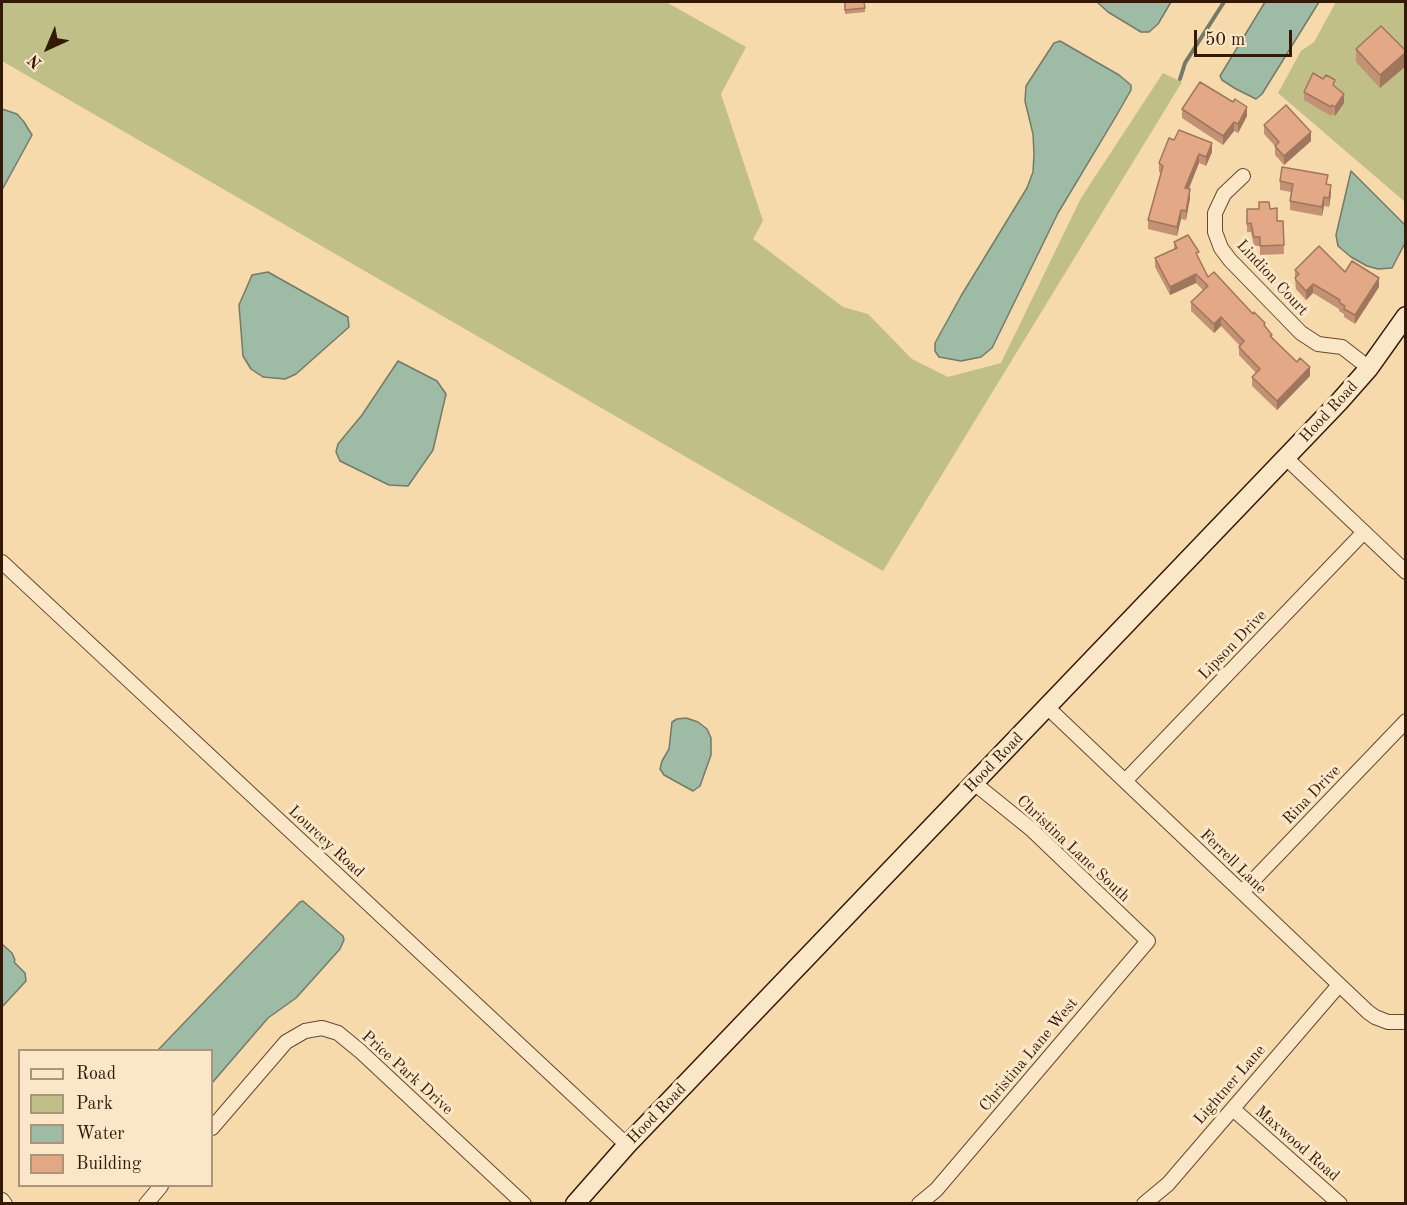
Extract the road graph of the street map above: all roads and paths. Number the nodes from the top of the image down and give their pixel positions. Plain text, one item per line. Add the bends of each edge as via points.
1 (1243, 176) dead end
2 (1406, 316) edge
3 (1369, 368) junction
4 (1286, 458) junction
5 (1364, 532) junction
6 (2, 562) edge
7 (1406, 572) edge
8 (1047, 707) junction
9 (1406, 721) edge
10 (1125, 782) junction
11 (974, 783) junction
12 (1242, 892) junction
13 (1148, 941) joint
14 (1339, 985) junction
15 (1406, 1022) edge
16 (1233, 1109) junction
17 (213, 1127) edge
18 (627, 1145) junction
19 (159, 1187) edge
20 (2, 1200) edge
21 (6, 1203) edge
22 (146, 1203) edge
23 (524, 1203) edge
24 (574, 1203) edge
25 (919, 1203) edge
26 (1144, 1203) edge
27 (1340, 1203) edge

1 - 3 street, Lindion Court via 1224,195 1215,213 1215,232 1221,248 1301,333 1318,344 1342,347
2 - 3 street, Hood Road
3 - 4 street, Hood Road
4 - 5 street
4 - 8 street, Hood Road
5 - 7 street
5 - 10 street, Lipson Drive
6 - 18 street, Lourcey Road
8 - 10 street, Ferrell Lane
8 - 11 street, Hood Road
9 - 12 street, Rina Drive
10 - 12 street, Ferrell Lane
11 - 13 street, Christina Lane South via 1031,830
11 - 18 street, Hood Road
12 - 14 street, Ferrell Lane
13 - 25 street, Christina Lane West via 936,1190
14 - 15 street, Ferrell Lane via 1376,1017
14 - 16 street, Lightner Lane
16 - 26 street, Lightner Lane via 1168,1184
16 - 27 street, Maxwood Road
17 - 23 street, Price Park Drive via 286,1042 305,1031 322,1028 338,1033 360,1051
18 - 24 street, Hood Road
19 - 22 street
20 - 21 street

